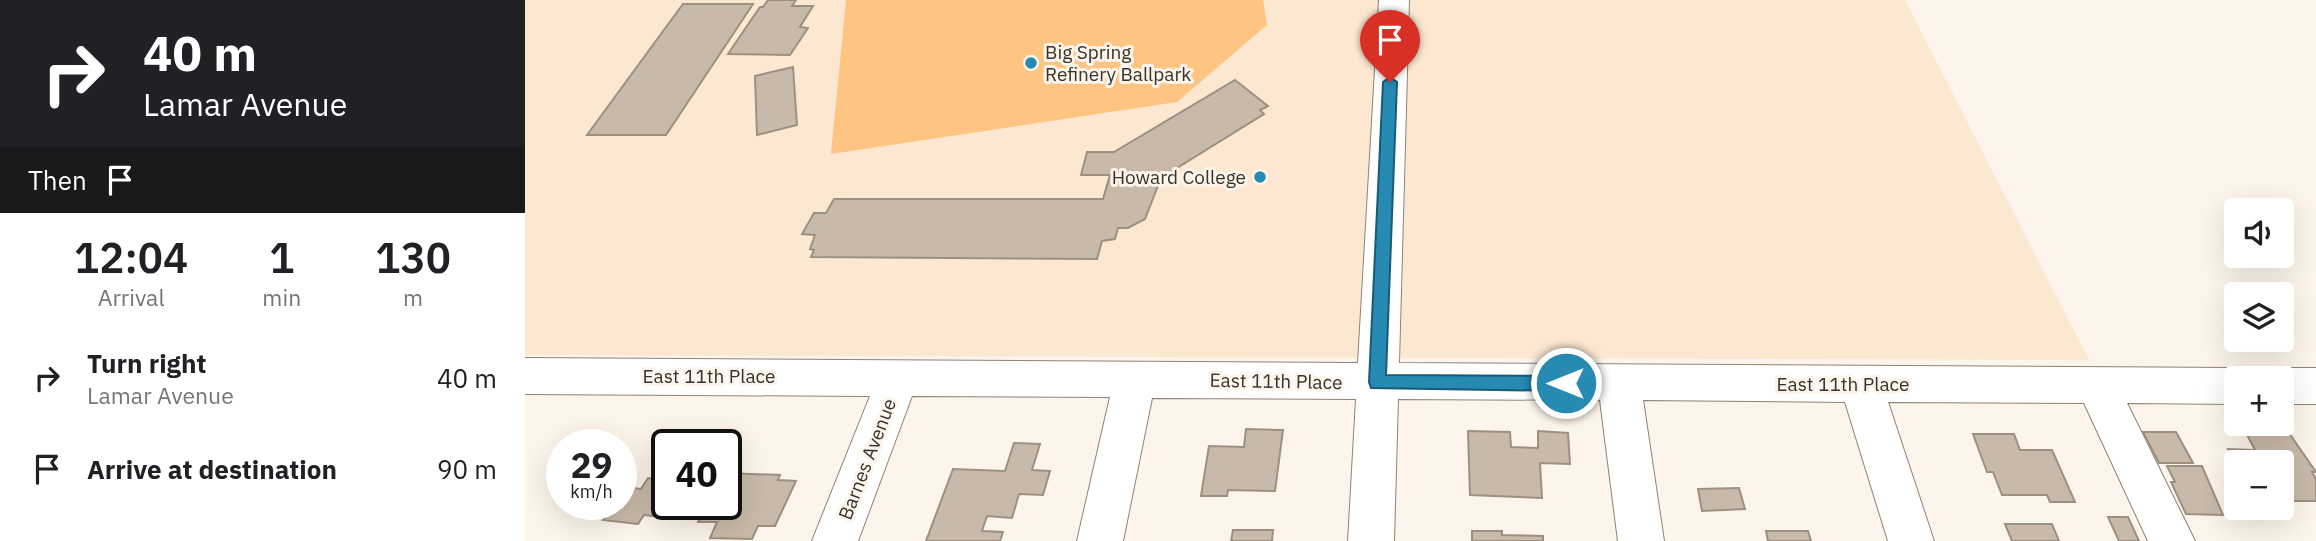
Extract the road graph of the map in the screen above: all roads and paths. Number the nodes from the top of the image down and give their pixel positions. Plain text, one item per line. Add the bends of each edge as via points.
1 (1394, 0) edge
2 (525, 376) edge
3 (898, 377) junction
4 (1135, 380) junction
5 (1377, 382) junction
6 (1619, 383) junction
7 (1861, 384) junction
8 (2097, 385) junction
9 (2224, 386) edge
10 (2294, 386) edge
11 (2316, 386) edge
12 (835, 541) edge
13 (1100, 541) edge
14 (1371, 541) edge
15 (1641, 541) edge
16 (1911, 541) edge
17 (2172, 541) edge

1 - 5 street
2 - 3 street, East 11th Place
3 - 4 street, East 11th Place
3 - 12 street, Barnes Avenue
4 - 5 street, East 11th Place
4 - 13 street
5 - 6 street, East 11th Place
5 - 14 street
6 - 7 street, East 11th Place
6 - 15 street
7 - 8 street, East 11th Place
7 - 16 street
8 - 9 street, East 11th Place
8 - 17 street
10 - 11 street

